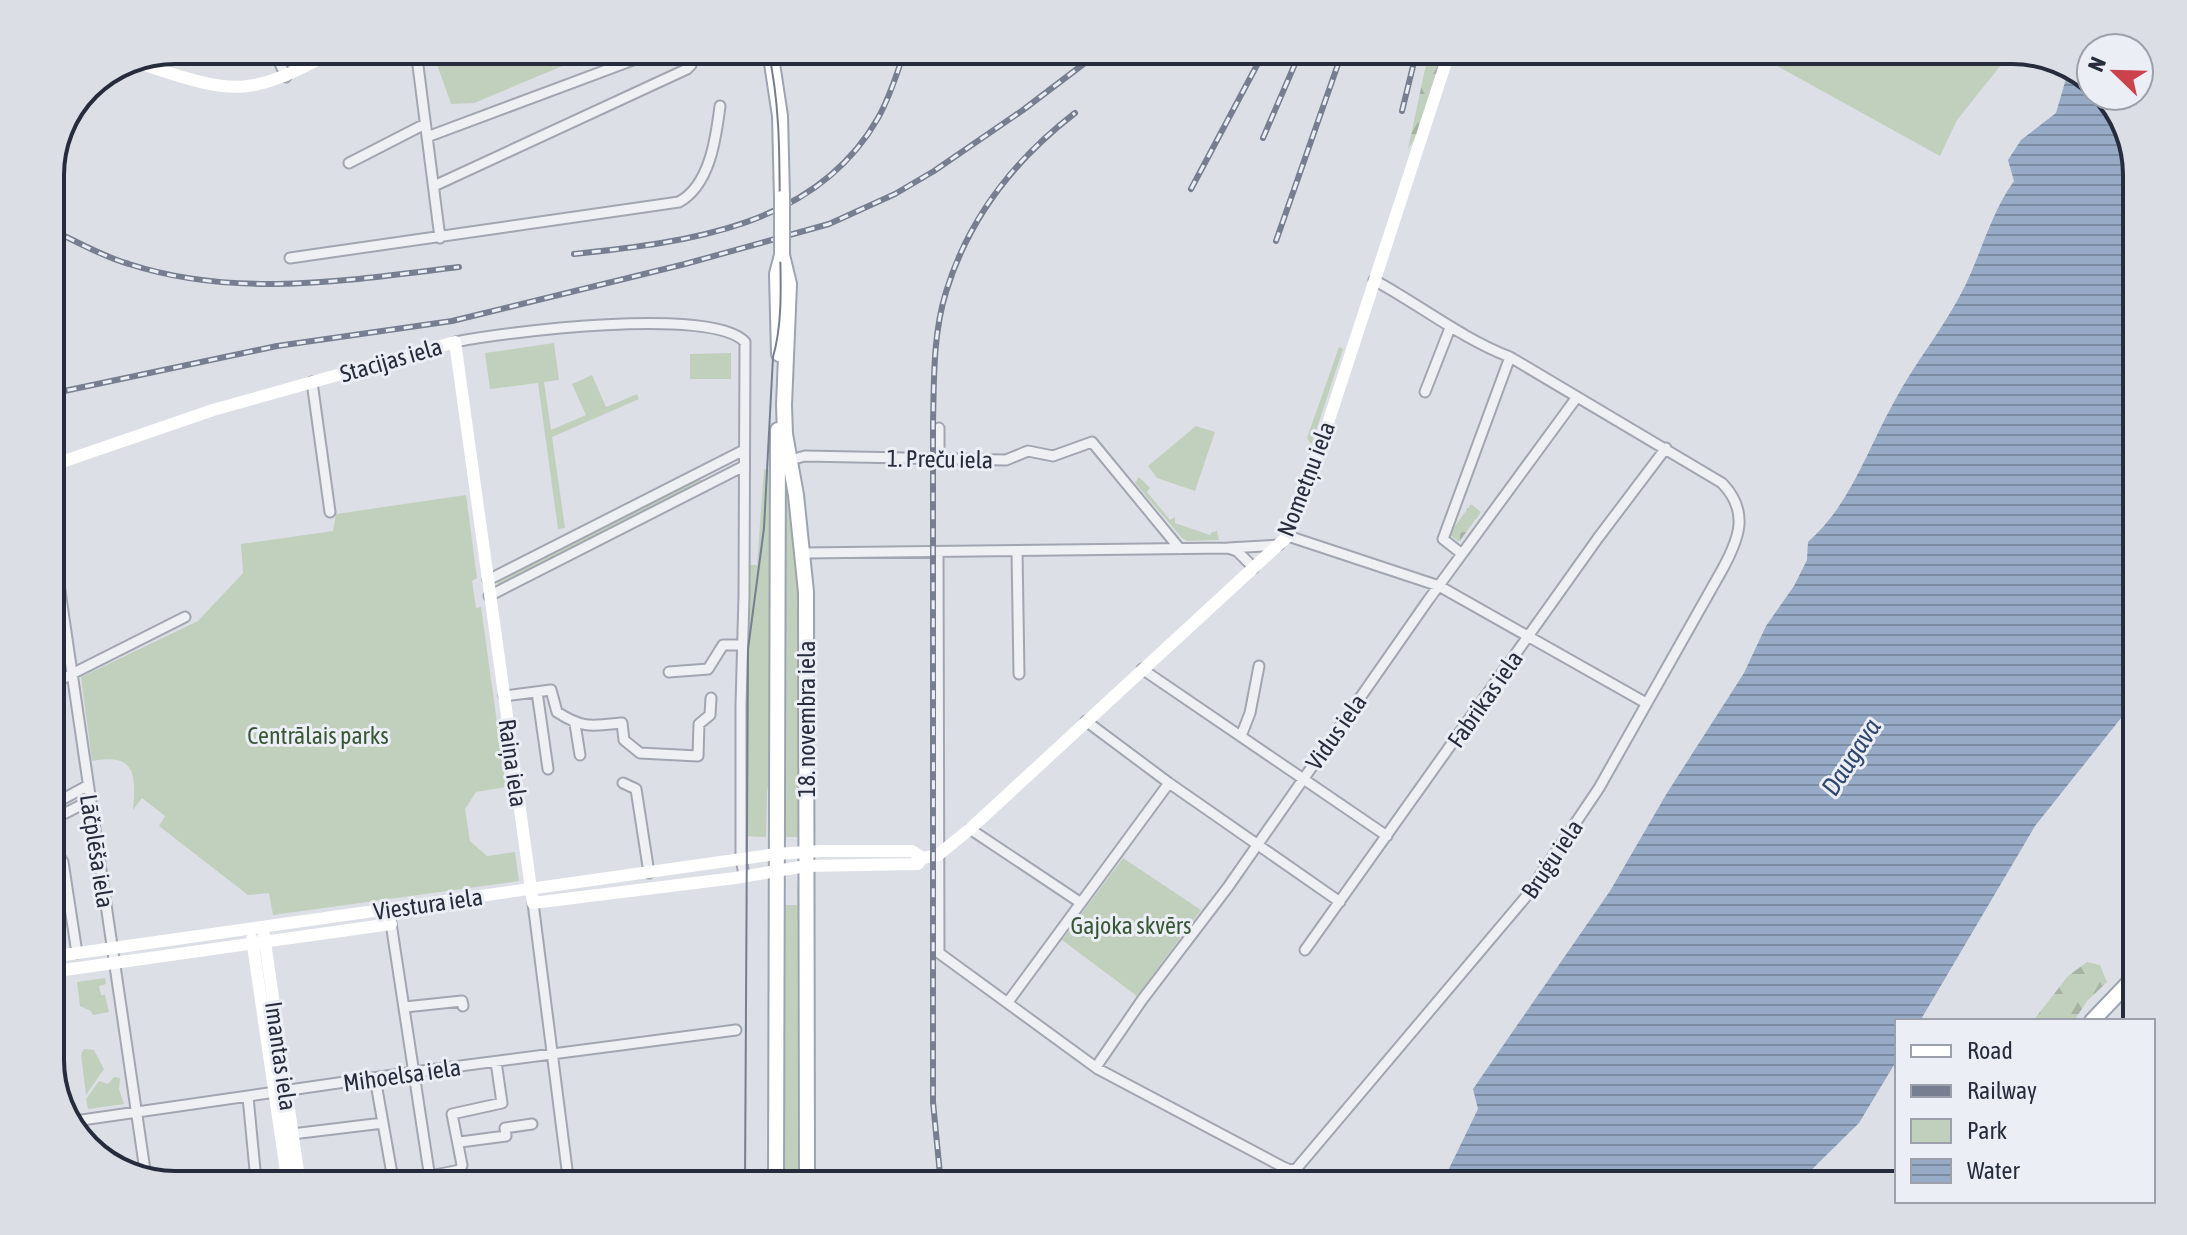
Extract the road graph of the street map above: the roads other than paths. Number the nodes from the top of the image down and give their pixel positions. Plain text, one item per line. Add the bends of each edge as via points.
1 (280, 64) edge
2 (310, 64) edge
3 (418, 64) edge
4 (623, 64) edge
5 (691, 64) edge
6 (772, 64) edge
7 (1445, 64) edge
8 (152, 67) edge
9 (286, 77) junction
10 (720, 106) dead end
11 (425, 124) junction
12 (427, 137) junction
13 (349, 163) dead end
14 (434, 186) junction
15 (440, 238) junction
16 (782, 255) junction
17 (290, 258) dead end
18 (1374, 280) junction
19 (1450, 328) junction
20 (455, 342) junction
21 (1510, 357) junction
22 (312, 382) junction
23 (1425, 392) dead end
24 (1577, 397) junction
25 (939, 428) dead end
26 (1666, 448) junction
27 (744, 450) junction
28 (939, 459) junction
29 (790, 460) junction
30 (64, 461) edge
31 (744, 466) junction
32 (703, 471) junction
33 (709, 483) junction
34 (330, 512) dead end
35 (1284, 541) junction
36 (1228, 548) junction
37 (1180, 549) junction
38 (1017, 551) junction
39 (938, 552) junction
40 (803, 553) junction
41 (1462, 554) junction
42 (1254, 568) junction
43 (488, 580) junction
44 (1439, 586) junction
45 (489, 596) junction
46 (64, 614) edge
47 (185, 617) dead end
48 (1527, 637) junction
49 (741, 645) junction
50 (1259, 666) dead end
51 (1142, 669) junction
52 (73, 672) junction
53 (669, 672) dead end
54 (1019, 674) dead end
55 (64, 677) edge
56 (537, 692) junction
57 (504, 696) junction
58 (711, 698) dead end
59 (1646, 703) junction
60 (1086, 721) junction
61 (575, 724) junction
62 (1241, 736) junction
63 (580, 755) dead end
64 (548, 769) dead end
65 (1303, 779) junction
66 (623, 783) dead end
67 (1169, 783) junction
68 (87, 786) junction
69 (64, 799) joint
70 (89, 801) junction
71 (68, 811) junction
72 (64, 813) edge
73 (970, 829) junction
74 (1387, 836) junction
75 (1258, 843) junction
76 (776, 854) junction
77 (938, 855) junction
78 (741, 858) junction
79 (806, 859) junction
80 (64, 868) edge
81 (776, 870) junction
82 (649, 873) junction
83 (744, 875) junction
84 (531, 896) junction
85 (1340, 902) junction
86 (1081, 903) junction
87 (389, 910) junction
88 (391, 924) junction
89 (256, 928) junction
90 (259, 943) junction
91 (112, 949) junction
92 (1305, 950) dead end
93 (77, 953) junction
94 (64, 955) edge
95 (114, 963) junction
96 (64, 970) edge
97 (2123, 989) edge
98 (1008, 1002) junction
99 (463, 1006) dead end
100 (405, 1007) junction
101 (2094, 1019) edge
102 (736, 1030) dead end
103 (553, 1054) junction
104 (496, 1062) junction
105 (1096, 1067) junction
106 (414, 1072) junction
107 (375, 1078) junction
108 (280, 1092) junction
109 (248, 1097) junction
110 (137, 1113) junction
111 (82, 1120) edge
112 (383, 1123) junction
113 (532, 1124) dead end
114 (292, 1134) junction
115 (460, 1142) junction
116 (145, 1167) edge
117 (255, 1170) dead end
118 (287, 1171) edge
119 (298, 1171) edge
120 (392, 1171) edge
121 (429, 1171) edge
122 (457, 1171) edge
123 (567, 1171) edge
124 (776, 1171) edge
125 (807, 1171) edge

1 - 9 street
2 - 9 street
3 - 11 street
4 - 12 street
5 - 14 street
6 - 16 main road, 18. novembra iela, bridge via 780,116
7 - 18 street, Nometņu iela
8 - 9 street via 219,87 251,87
10 - 15 street via 707,167 679,202
11 - 12 street
11 - 13 street
12 - 14 street
14 - 15 street
15 - 17 street
16 - 29 main road, 18. novembra iela via 789,284 784,405
16 - 76 main road, 18. novembra iela via 777,274
18 - 19 street
18 - 35 street, Nometņu iela
19 - 21 street
19 - 23 street
20 - 22 street, Stacijas iela
20 - 27 street, Stacijas iela via 653,323 732,332 746,347
20 - 43 street, Raiņa iela
21 - 24 street
21 - 41 street via 1443,539
22 - 30 street, Stacijas iela
22 - 34 street
24 - 26 street
24 - 41 street, Vidus iela
25 - 28 street
26 - 48 street, Fabrikas iela
26 - 59 street, Bruģu iela via 1722,483 1737,504 1739,520 1735,545
27 - 31 street
27 - 32 street
28 - 29 street, 1. Preču iela
28 - 37 street, 1. Preču iela via 1006,460 1028,451 1053,456 1092,442
29 - 40 main road, 18. novembra iela
31 - 33 street
31 - 49 street
32 - 33 street
32 - 43 street
33 - 45 street
35 - 36 street
35 - 42 street, Nometņu iela
35 - 44 street
36 - 37 street
36 - 42 street
37 - 38 street
38 - 39 street
38 - 54 street
39 - 40 street
39 - 77 street
40 - 79 main road, 18. novembra iela
41 - 44 street, Vidus iela
42 - 51 street, Nometņu iela
43 - 45 street, Raiņa iela
44 - 48 street
44 - 65 street, Vidus iela
45 - 57 street, Raiņa iela
46 - 52 street, Lāčplēša iela
47 - 52 street
48 - 59 street
48 - 74 street, Fabrikas iela
49 - 53 street via 723,645 708,669
49 - 78 street
50 - 62 street
51 - 60 street, Nometņu iela
51 - 62 street
52 - 55 street
52 - 68 street, Lāčplēša iela
56 - 57 street
56 - 61 street via 551,690 557,712
56 - 64 street
57 - 84 street, Raiņa iela
58 - 61 street via 710,715 699,724 698,756 640,753 624,740 622,723
59 - 105 street, Bruģu iela via 1591,801 1525,898 1297,1168 1290,1170
60 - 67 street
60 - 73 street, Nometņu iela
61 - 63 street
62 - 65 street
65 - 74 street
65 - 75 street, Vidus iela
66 - 82 street via 636,789
67 - 75 street
67 - 86 street
68 - 69 street
68 - 70 street, Lāčplēša iela
69 - 71 street
70 - 71 street
70 - 91 street, Lāčplēša iela
71 - 72 street
73 - 77 street, Nometņu iela
73 - 86 street
74 - 85 street, Fabrikas iela
75 - 85 street
75 - 105 street, Vidus iela
76 - 78 street, Viestura iela
76 - 79 street, Viestura iela
76 - 81 main road, 18. novembra iela
77 - 79 street, Nometņu iela via 911,865
77 - 98 street via 939,953
78 - 82 street, Viestura iela
78 - 83 street
79 - 81 street, Viestura iela
79 - 125 main road, 18. novembra iela
80 - 93 street
81 - 83 street, Viestura iela
81 - 124 main road, 18. novembra iela
82 - 84 street, Viestura iela
83 - 84 street, Viestura iela
84 - 87 street, Viestura iela
84 - 103 street, Raiņa iela
85 - 92 street, Fabrikas iela
86 - 98 street
87 - 88 street
87 - 89 street, Viestura iela
88 - 90 street, Viestura iela
88 - 100 street
89 - 90 street, Imantas iela
89 - 91 street, Viestura iela
90 - 95 street, Viestura iela
90 - 108 street, Imantas iela
91 - 93 street, Viestura iela
91 - 95 street, Lāčplēša iela
93 - 94 street, Viestura iela
95 - 96 street, Viestura iela
95 - 110 street, Lāčplēša iela
97 - 101 main road
98 - 105 street
99 - 100 street via 462,1001
100 - 106 street
102 - 103 street, Mihoelsa iela
103 - 104 street, Mihoelsa iela
103 - 123 street, Raiņa iela
104 - 106 street, Mihoelsa iela
104 - 115 street via 502,1103 452,1114
106 - 107 street, Mihoelsa iela
106 - 121 street
107 - 108 street, Mihoelsa iela
107 - 112 street
108 - 109 street, Mihoelsa iela
108 - 114 street, Imantas iela
108 - 118 street, Imantas iela
109 - 110 street, Mihoelsa iela
109 - 117 street
110 - 111 street, Mihoelsa iela
110 - 116 street, Lāčplēša iela
112 - 114 street
112 - 120 street
113 - 115 street via 505,1128 506,1136
114 - 119 street, Imantas iela
115 - 122 street via 462,1165

